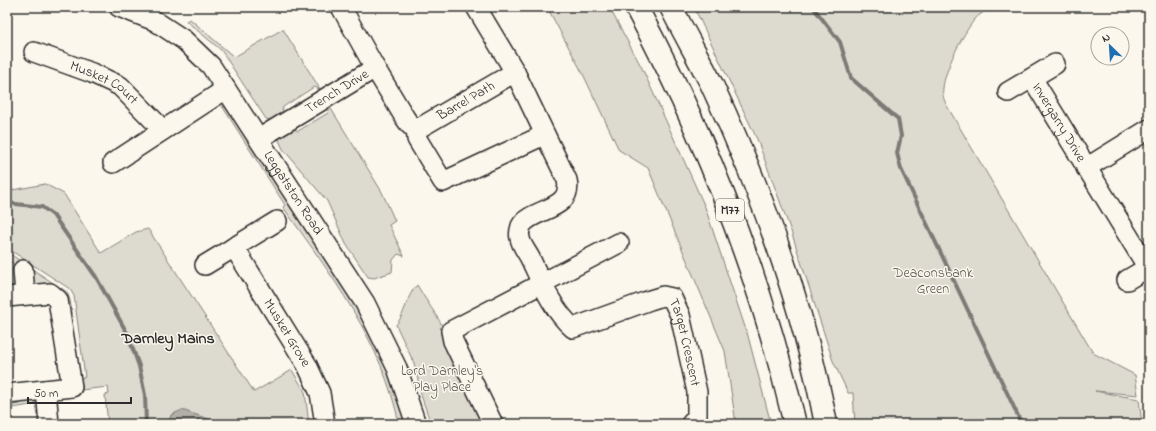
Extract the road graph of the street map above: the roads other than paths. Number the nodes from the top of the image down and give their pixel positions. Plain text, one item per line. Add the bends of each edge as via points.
1 (119, 7) edge
2 (341, 7) edge
3 (476, 7) edge
4 (636, 7) edge
5 (671, 7) edge
6 (159, 14) edge
7 (34, 52) dead end
8 (1055, 64) dead end
9 (375, 68) junction
10 (515, 72) junction
11 (1032, 78) junction
12 (226, 89) junction
13 (1008, 92) dead end
14 (416, 128) junction
15 (1149, 129) edge
16 (163, 130) junction
17 (544, 135) junction
18 (260, 138) junction
19 (113, 163) dead end
20 (1086, 168) junction
21 (277, 221) dead end
22 (619, 243) dead end
23 (234, 247) junction
24 (205, 265) dead end
25 (1148, 268) edge
26 (23, 270) dead end
27 (1126, 280) dead end
28 (543, 284) junction
29 (14, 296) edge
30 (46, 390) junction
31 (7, 394) edge
32 (49, 424) edge
33 (325, 424) edge
34 (416, 424) edge
35 (493, 424) edge
36 (691, 424) edge
37 (795, 424) edge
38 (826, 424) edge

1 - 6 street, Leggatston Road
2 - 9 street, Trench Drive
3 - 10 street
4 - 37 highway, M77 via 697,129 740,237 768,322
5 - 38 highway, M77 via 711,84 762,205 801,323
6 - 12 street, Leggatston Road via 211,66
7 - 16 street, Musket Court via 120,86
8 - 11 street
9 - 14 street via 405,118
9 - 18 street, Trench Drive
10 - 14 street, Barrel Path
10 - 17 street
11 - 13 street
11 - 20 street, Invergarry Drive
12 - 16 street
12 - 18 street, Leggatston Road
14 - 17 street via 417,139 443,182
15 - 20 street, Invergarry Drive
16 - 19 street
17 - 28 street via 569,188 564,197 552,207 525,220 520,228 520,239
18 - 34 street, Leggatston Road via 374,318 397,368
20 - 25 street, Invergarry Drive
21 - 23 street
22 - 28 street
23 - 24 street
23 - 33 street, Musket Grove via 307,365 320,393
25 - 27 street
26 - 29 street
28 - 35 street via 451,331 453,342
28 - 36 street, Target Crescent via 565,321 573,328 656,298 672,298 680,315 697,392 697,417
29 - 30 street via 50,293 58,300 72,387
30 - 31 street
30 - 32 street

